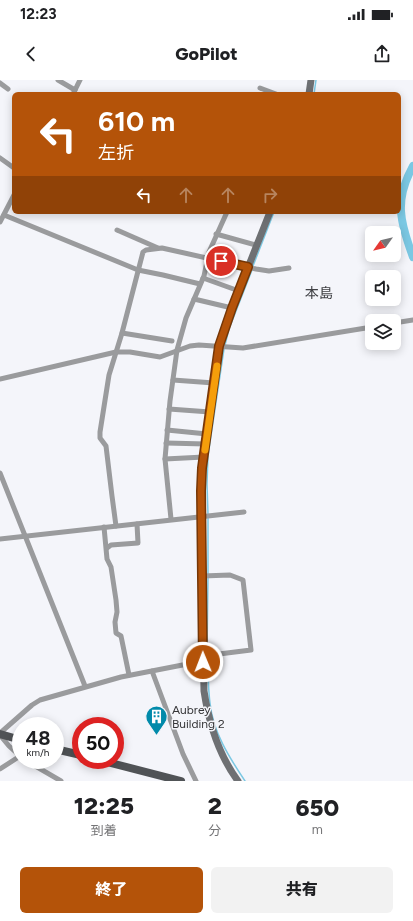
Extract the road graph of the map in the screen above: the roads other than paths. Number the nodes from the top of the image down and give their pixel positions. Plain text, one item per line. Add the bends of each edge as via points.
1 (58, 80) edge
2 (80, 80) edge
3 (311, 80) edge
4 (0, 83) edge
5 (260, 88) dead end
6 (8, 89) dead end
7 (74, 92) edge
8 (271, 92) edge
9 (309, 92) edge
10 (0, 158) edge
11 (12, 167) edge
12 (12, 199) edge
13 (226, 214) edge
14 (269, 214) edge
15 (4, 215) junction
16 (0, 222) edge
17 (117, 230) dead end
18 (216, 234) junction
19 (256, 245) junction
20 (160, 248) junction
21 (208, 258) junction
22 (248, 267) junction
23 (289, 269) dead end
24 (138, 270) junction
25 (203, 278) junction
26 (200, 284) junction
27 (239, 291) junction
28 (194, 300) junction
29 (232, 308) junction
30 (413, 320) edge
31 (401, 322) edge
32 (365, 328) edge
33 (122, 333) junction
34 (172, 341) dead end
35 (219, 346) junction
36 (177, 350) junction
37 (116, 352) junction
38 (0, 379) edge
39 (173, 380) junction
40 (214, 383) junction
41 (169, 409) junction
42 (210, 412) junction
43 (167, 430) junction
44 (207, 434) junction
45 (166, 443) junction
46 (206, 444) junction
47 (204, 457) junction
48 (165, 460) junction
49 (0, 473) edge
50 (244, 512) dead end
51 (201, 516) junction
52 (171, 519) junction
53 (138, 524) junction
54 (116, 526) junction
55 (104, 527) junction
56 (25, 536) junction
57 (0, 539) edge
58 (107, 548) junction
59 (202, 576) junction
60 (203, 659) junction
61 (152, 671) junction
62 (129, 676) junction
63 (85, 686) junction
64 (0, 734) edge
65 (12, 737) edge
66 (12, 749) edge
67 (12, 762) edge
68 (124, 766) edge
69 (0, 769) edge
70 (40, 769) edge
71 (61, 781) edge
72 (181, 781) edge
73 (196, 781) edge
74 (238, 781) edge

1 - 7 street
2 - 7 street
3 - 9 main road
4 - 6 street
5 - 8 street
10 - 11 street
12 - 15 street
13 - 18 street
14 - 19 main road
15 - 16 street
15 - 24 street
17 - 20 street
18 - 19 street
18 - 21 street
19 - 22 main road
20 - 21 street
20 - 24 street via 143,252
21 - 22 street
21 - 25 street
22 - 23 street via 269,271
22 - 27 main road
24 - 26 street
24 - 33 street
25 - 26 street
25 - 27 street
26 - 28 street
27 - 29 main road
28 - 29 street
28 - 36 street
29 - 35 main road
30 - 31 street
32 - 35 street via 243,348
33 - 34 street
33 - 37 street
35 - 36 street via 195,345
35 - 40 main road
36 - 37 street via 160,357
36 - 39 street
37 - 38 street
37 - 54 street via 109,375 100,436 106,446
39 - 40 street
39 - 41 street
40 - 42 main road
41 - 42 street
41 - 43 street
42 - 44 main road
43 - 44 street
43 - 45 street
44 - 46 main road
45 - 46 street
45 - 48 street
46 - 47 main road
47 - 48 street
47 - 51 main road
48 - 52 street
49 - 56 street
50 - 51 street
51 - 52 street
51 - 59 main road
52 - 53 street
53 - 54 street
53 - 58 street via 138,542
54 - 55 street
55 - 56 street
55 - 58 street
56 - 57 street
56 - 63 street
58 - 62 street via 116,600 116,633 121,636
59 - 60 main road
59 - 60 street via 230,575 243,580 251,650
60 - 61 street
60 - 74 main road via 204,691 211,727 224,759
61 - 62 street
61 - 73 street via 183,754
62 - 63 street
63 - 64 street via 40,700
64 - 65 main road
64 - 66 street
67 - 69 street
68 - 72 main road
70 - 71 street

